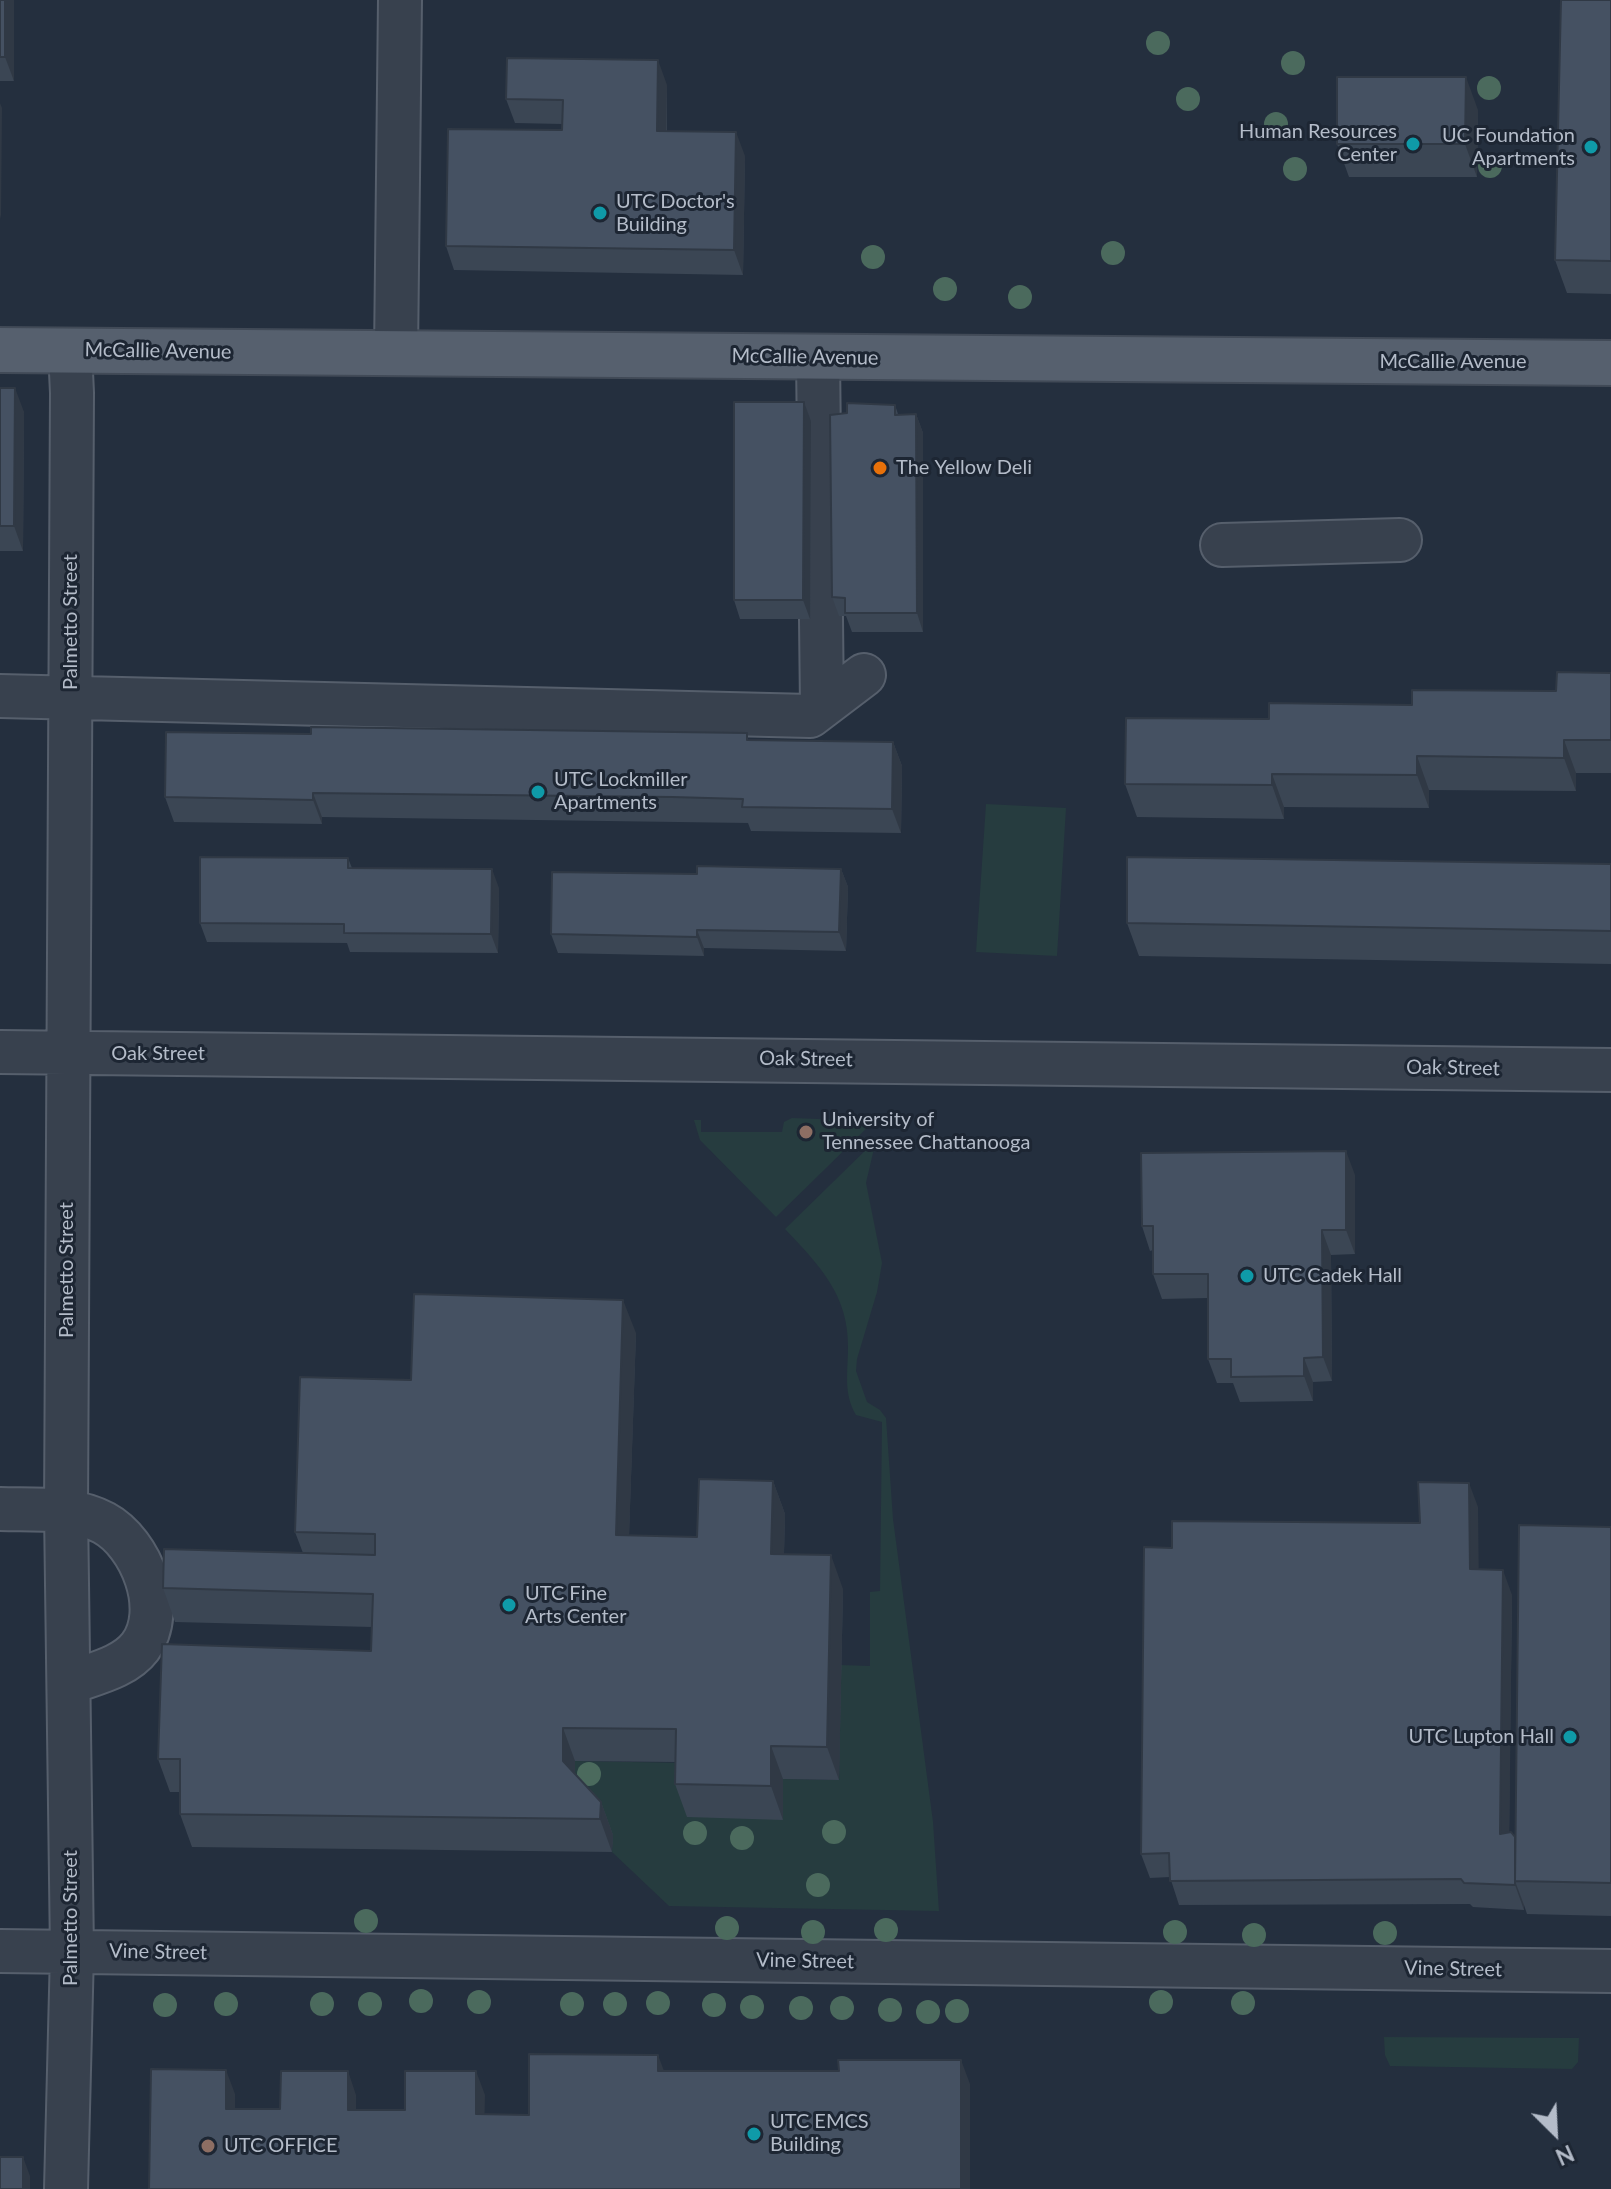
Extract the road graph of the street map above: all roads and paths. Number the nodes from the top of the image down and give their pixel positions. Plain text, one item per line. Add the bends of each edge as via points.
1 (400, 0) edge
2 (0, 350) edge
3 (70, 351) junction
4 (396, 354) junction
5 (818, 357) junction
6 (1611, 363) edge
7 (1400, 540) dead end
8 (1222, 545) dead end
9 (864, 675) dead end
10 (0, 696) edge
11 (70, 697) junction
12 (822, 707) junction
13 (0, 1052) edge
14 (68, 1053) junction
15 (1611, 1070) edge
16 (0, 1509) edge
17 (66, 1510) junction
18 (69, 1683) junction
19 (0, 1951) edge
20 (72, 1952) junction
21 (1611, 1971) edge
22 (66, 2189) edge

1 - 4 street
2 - 3 main road, McCallie Avenue
3 - 4 main road, McCallie Avenue
3 - 11 street, Palmetto Street
4 - 5 main road, McCallie Avenue
5 - 6 main road, McCallie Avenue
5 - 12 street
7 - 8 street
9 - 12 street
10 - 11 street
11 - 12 street via 810,716
11 - 14 street, Palmetto Street
13 - 14 street, Oak Street
14 - 15 street, Oak Street
14 - 17 street, Palmetto Street
16 - 17 street
17 - 18 street, Palmetto Street
17 - 18 street via 103,1523 122,1538 148,1584 151,1610 139,1648 117,1665
18 - 20 street, Palmetto Street
19 - 20 street, Vine Street
20 - 21 street, Vine Street
20 - 22 street, Palmetto Street

